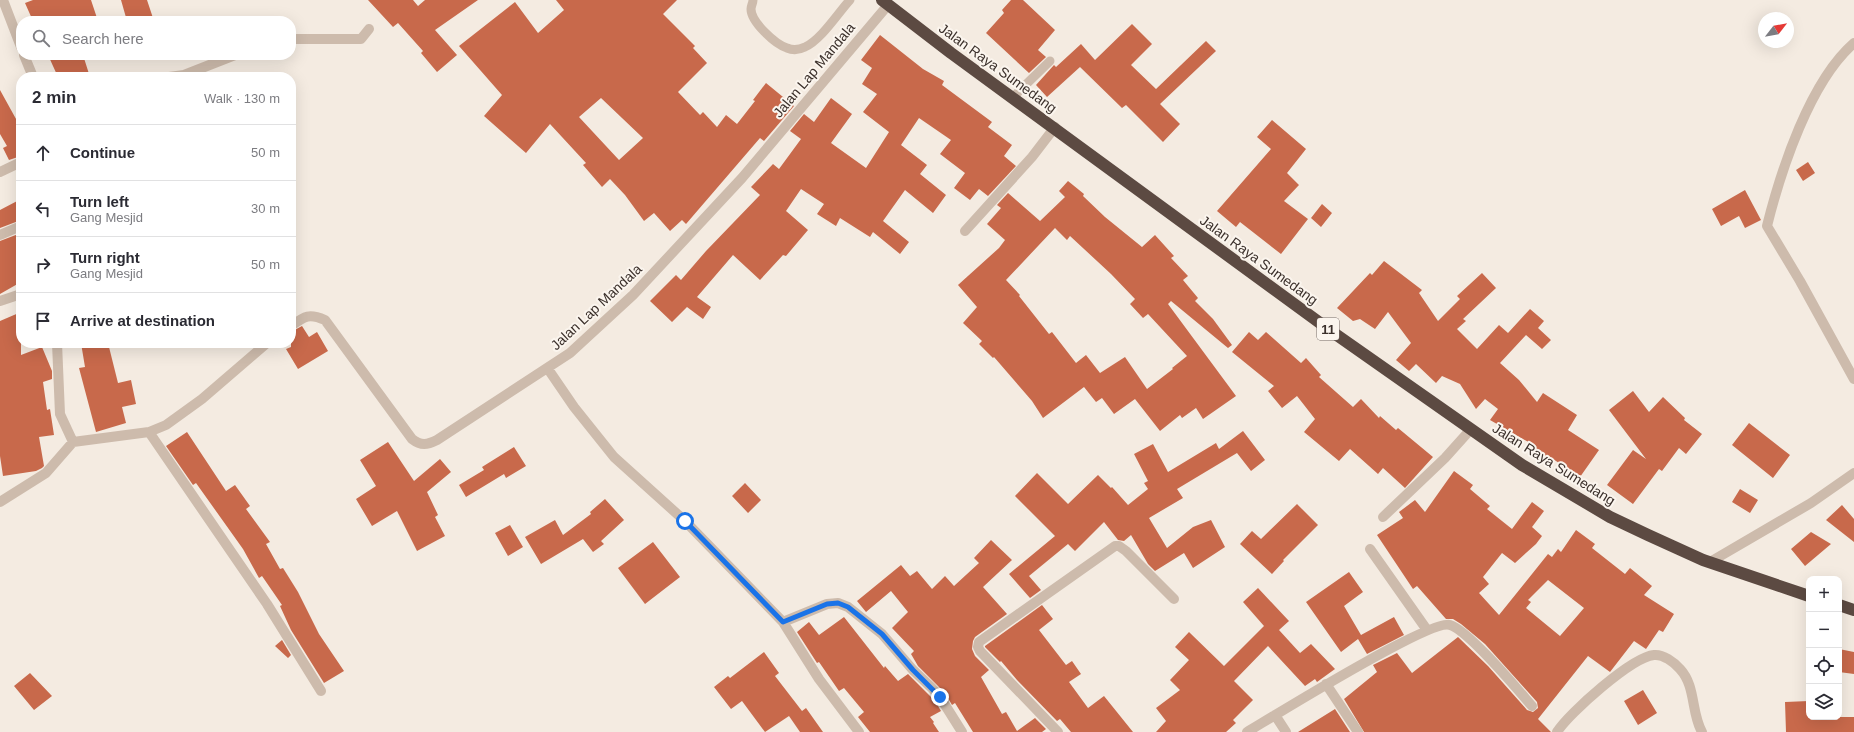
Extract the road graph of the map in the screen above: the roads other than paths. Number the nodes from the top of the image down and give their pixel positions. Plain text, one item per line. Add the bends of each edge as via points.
1 (3, 0) edge
2 (753, 0) edge
3 (850, 0) edge
4 (884, 2) edge
5 (369, 29) dead end
6 (16, 34) edge
7 (296, 40) edge
8 (1854, 43) edge
9 (26, 60) edge
10 (222, 60) edge
11 (1050, 61) dead end
12 (31, 72) edge
13 (192, 72) edge
14 (1012, 98) junction
15 (1054, 127) junction
16 (16, 164) edge
17 (0, 172) edge
18 (16, 228) edge
19 (965, 232) dead end
20 (0, 235) edge
21 (16, 296) edge
22 (0, 301) edge
23 (296, 323) edge
24 (57, 348) edge
25 (261, 348) edge
26 (548, 369) junction
27 (1854, 379) edge
28 (1471, 429) junction
29 (149, 432) junction
30 (73, 442) junction
31 (1854, 473) edge
32 (0, 502) edge
33 (1383, 517) dead end
34 (1370, 549) dead end
35 (1710, 562) junction
36 (1806, 595) edge
37 (1174, 599) dead end
38 (1842, 606) edge
39 (1854, 610) edge
40 (783, 622) junction
41 (1427, 630) junction
42 (1326, 684) junction
43 (321, 691) dead end
44 (1532, 706) dead end
45 (1275, 715) junction
46 (859, 732) edge
47 (962, 732) edge
48 (1058, 732) edge
49 (1247, 732) edge
50 (1286, 732) edge
51 (1358, 732) edge
52 (1557, 732) edge
53 (1702, 732) edge

1 - 6 street
2 - 3 lane via 751,9 754,21 786,48 796,50 816,39
4 - 14 highway, Jalan Raya Sumedang / 11
4 - 26 street, Jalan Lap Mandala via 742,178 633,294 570,353
5 - 7 street via 361,39
8 - 27 street via 1829,72 1808,108 1772,204 1767,226
9 - 12 street
10 - 13 street
11 - 14 lane
14 - 15 highway, Jalan Raya Sumedang / 11
15 - 19 street via 1032,157
15 - 28 highway, Jalan Raya Sumedang / 11 via 1324,326
16 - 17 street
18 - 20 street
21 - 22 street
23 - 26 street, Jalan Lap Mandala via 305,317 314,316 325,320 412,439 418,443 428,444 437,440
24 - 30 street via 60,414
25 - 29 street via 166,426
26 - 40 street via 614,457 685,521
28 - 33 street via 1446,458
28 - 35 highway, Jalan Raya Sumedang / 11 via 1522,465 1610,517
29 - 30 street
29 - 43 street via 267,604
30 - 32 street via 46,473
31 - 35 street via 1811,503
34 - 41 street
35 - 36 highway, Jalan Raya Sumedang / 11
37 - 48 street via 1126,552 1115,546 980,642 980,651
38 - 39 highway
40 - 46 street via 819,679
40 - 47 street via 827,604 838,603 848,607 882,634 932,688
41 - 42 street
41 - 44 street via 1444,624 1459,629
42 - 45 street
42 - 51 street
45 - 49 street
45 - 50 street
52 - 53 street via 1581,704 1605,685 1645,657 1655,655 1674,663 1686,678

